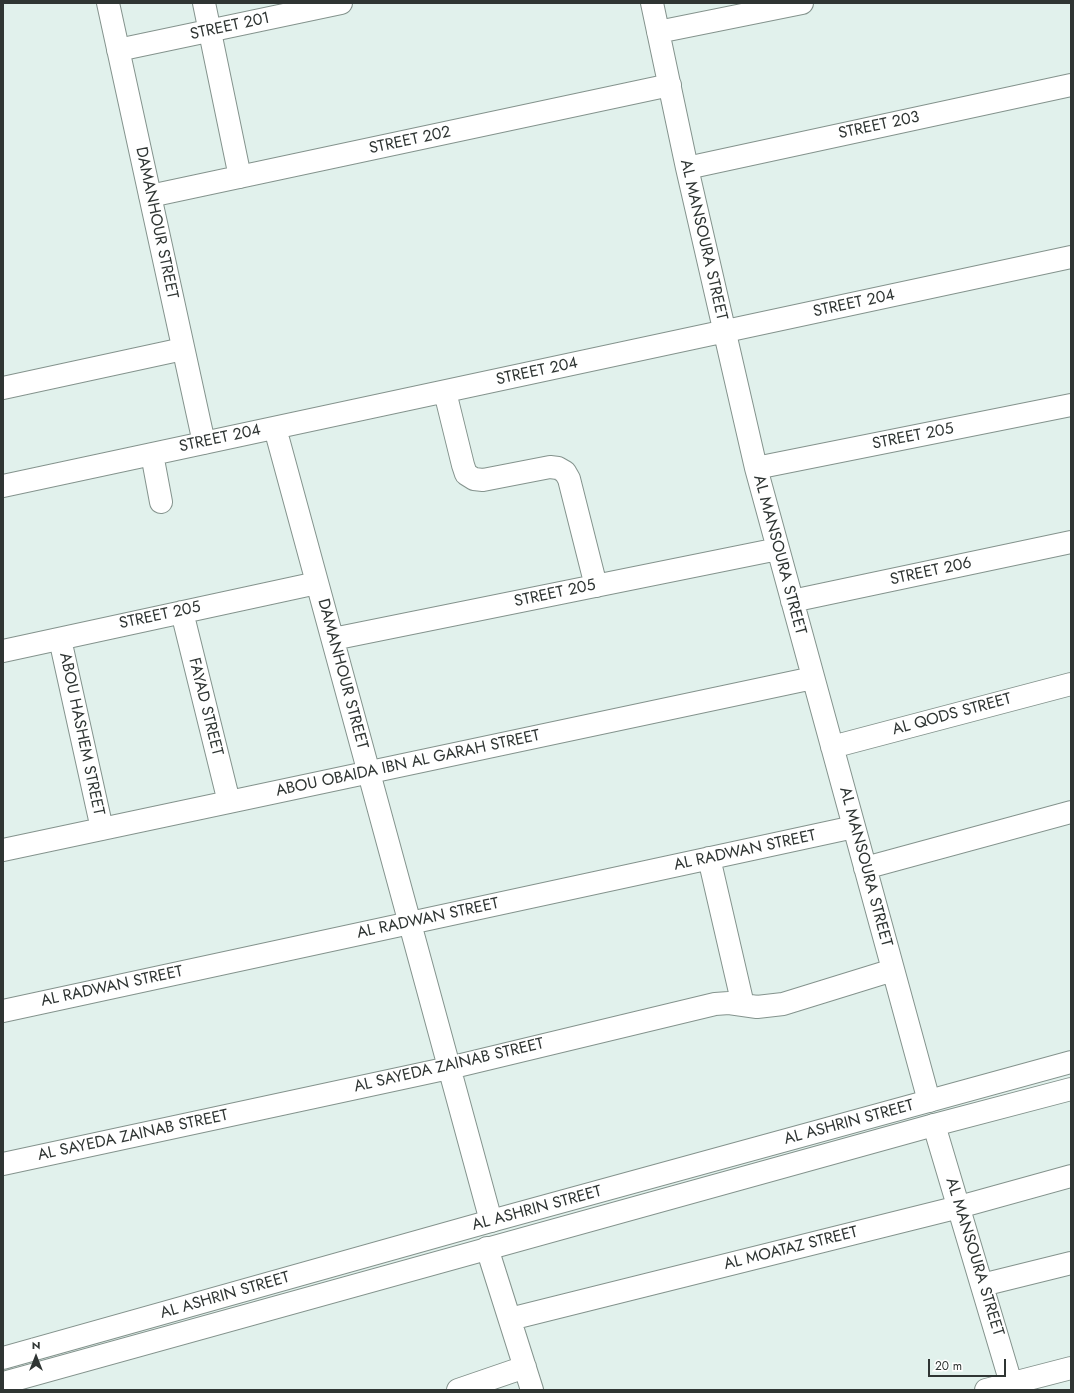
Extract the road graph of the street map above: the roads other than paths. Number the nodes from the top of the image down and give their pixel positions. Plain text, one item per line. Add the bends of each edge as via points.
1 (108, 3) edge
2 (204, 3) edge
3 (341, 3) edge
4 (652, 3) edge
5 (802, 3) edge
6 (210, 31) junction
7 (658, 32) junction
8 (118, 50) junction
9 (670, 85) junction
10 (1071, 85) edge
11 (686, 168) junction
12 (240, 177) junction
13 (150, 196) junction
14 (1071, 257) edge
15 (723, 332) junction
16 (183, 349) junction
17 (3, 388) edge
18 (444, 392) junction
19 (1071, 405) edge
20 (275, 428) junction
21 (204, 443) junction
22 (152, 454) junction
23 (756, 468) junction
24 (3, 486) edge
25 (161, 502) dead end
26 (1071, 542) edge
27 (778, 549) junction
28 (317, 583) junction
29 (596, 586) junction
30 (792, 601) junction
31 (182, 612) junction
32 (60, 638) junction
33 (333, 639) junction
34 (3, 651) edge
35 (813, 678) junction
36 (1071, 684) edge
37 (832, 747) junction
38 (369, 772) junction
39 (229, 802) junction
40 (1071, 812) edge
41 (854, 827) junction
42 (102, 829) junction
43 (3, 850) edge
44 (709, 858) junction
45 (865, 868) junction
46 (410, 923) junction
47 (893, 970) junction
48 (743, 1005) junction
49 (3, 1011) edge
50 (1071, 1062) edge
51 (449, 1068) junction
52 (1071, 1089) edge
53 (929, 1101) junction
54 (934, 1125) junction
55 (3, 1164) edge
56 (1071, 1176) edge
57 (959, 1207) junction
58 (491, 1221) junction
59 (487, 1248) junction
60 (1071, 1263) edge
61 (982, 1285) junction
62 (510, 1319) junction
63 (3, 1358) edge
64 (525, 1367) junction
65 (1071, 1368) edge
66 (3, 1383) edge
67 (1012, 1387) edge
68 (458, 1390) edge
69 (532, 1390) edge
70 (986, 1390) edge

1 - 8 street, DAMANHOUR STREET
2 - 6 street
3 - 6 street, STREET 201
4 - 7 street, AL MANSOURA STREET
5 - 7 street
6 - 8 street, STREET 201
6 - 12 street
7 - 9 street, AL MANSOURA STREET
8 - 13 street, DAMANHOUR STREET
9 - 11 street, AL MANSOURA STREET
9 - 12 street, STREET 202
10 - 11 street, STREET 203
11 - 15 street, AL MANSOURA STREET
12 - 13 street, STREET 202
13 - 16 street, DAMANHOUR STREET
14 - 15 street, STREET 204
15 - 18 street, STREET 204
15 - 23 street, AL MANSOURA STREET
16 - 17 street
16 - 21 street, DAMANHOUR STREET
18 - 20 street, STREET 204
18 - 29 street via 466,474 474,479 483,480 550,467 565,472 570,479
19 - 23 street, STREET 205
20 - 21 street, STREET 204
20 - 28 street, DAMANHOUR STREET
21 - 22 street, STREET 204
22 - 24 street, STREET 204
22 - 25 street
23 - 27 street, AL MANSOURA STREET
26 - 30 street, STREET 206
27 - 29 street, STREET 205
27 - 30 street, AL MANSOURA STREET
28 - 31 street, STREET 205
28 - 33 street, DAMANHOUR STREET
29 - 33 street, STREET 205
30 - 35 street, AL MANSOURA STREET
31 - 32 street, STREET 205
31 - 39 street, FAYAD STREET
32 - 34 street, STREET 205
32 - 42 street, ABOU HASHEM STREET
33 - 38 street, DAMANHOUR STREET
35 - 37 street, AL MANSOURA STREET
35 - 38 street, ABOU OBAIDA IBN AL GARAH STREET
36 - 37 street, AL QODS STREET
37 - 41 street, AL MANSOURA STREET
38 - 39 street, ABOU OBAIDA IBN AL GARAH STREET
38 - 46 street, DAMANHOUR STREET
39 - 42 street, ABOU OBAIDA IBN AL GARAH STREET
40 - 45 street
41 - 44 street, AL RADWAN STREET
41 - 45 street, AL MANSOURA STREET
42 - 43 street, ABOU OBAIDA IBN AL GARAH STREET
44 - 46 street, AL RADWAN STREET
44 - 48 street
45 - 47 street, AL MANSOURA STREET
46 - 49 street, AL RADWAN STREET
46 - 51 street, DAMANHOUR STREET
47 - 48 street, AL SAYEDA ZAINAB STREET via 783,1004 757,1007
47 - 53 street, AL MANSOURA STREET
48 - 51 street, AL SAYEDA ZAINAB STREET via 715,1004
50 - 53 street, AL ASHRIN STREET
51 - 55 street, AL SAYEDA ZAINAB STREET
51 - 58 street, DAMANHOUR STREET
52 - 54 street, AL ASHRIN STREET
53 - 58 street, AL ASHRIN STREET
54 - 57 street, AL MANSOURA STREET
54 - 59 street, AL ASHRIN STREET
56 - 57 street, AL MOATAZ STREET
57 - 61 street, AL MANSOURA STREET
57 - 62 street, AL MOATAZ STREET
58 - 63 street, AL ASHRIN STREET
59 - 62 street
59 - 66 street, AL ASHRIN STREET
60 - 61 street
61 - 67 street, AL MANSOURA STREET
62 - 64 street
64 - 68 street
64 - 69 street
65 - 67 street
67 - 70 street

